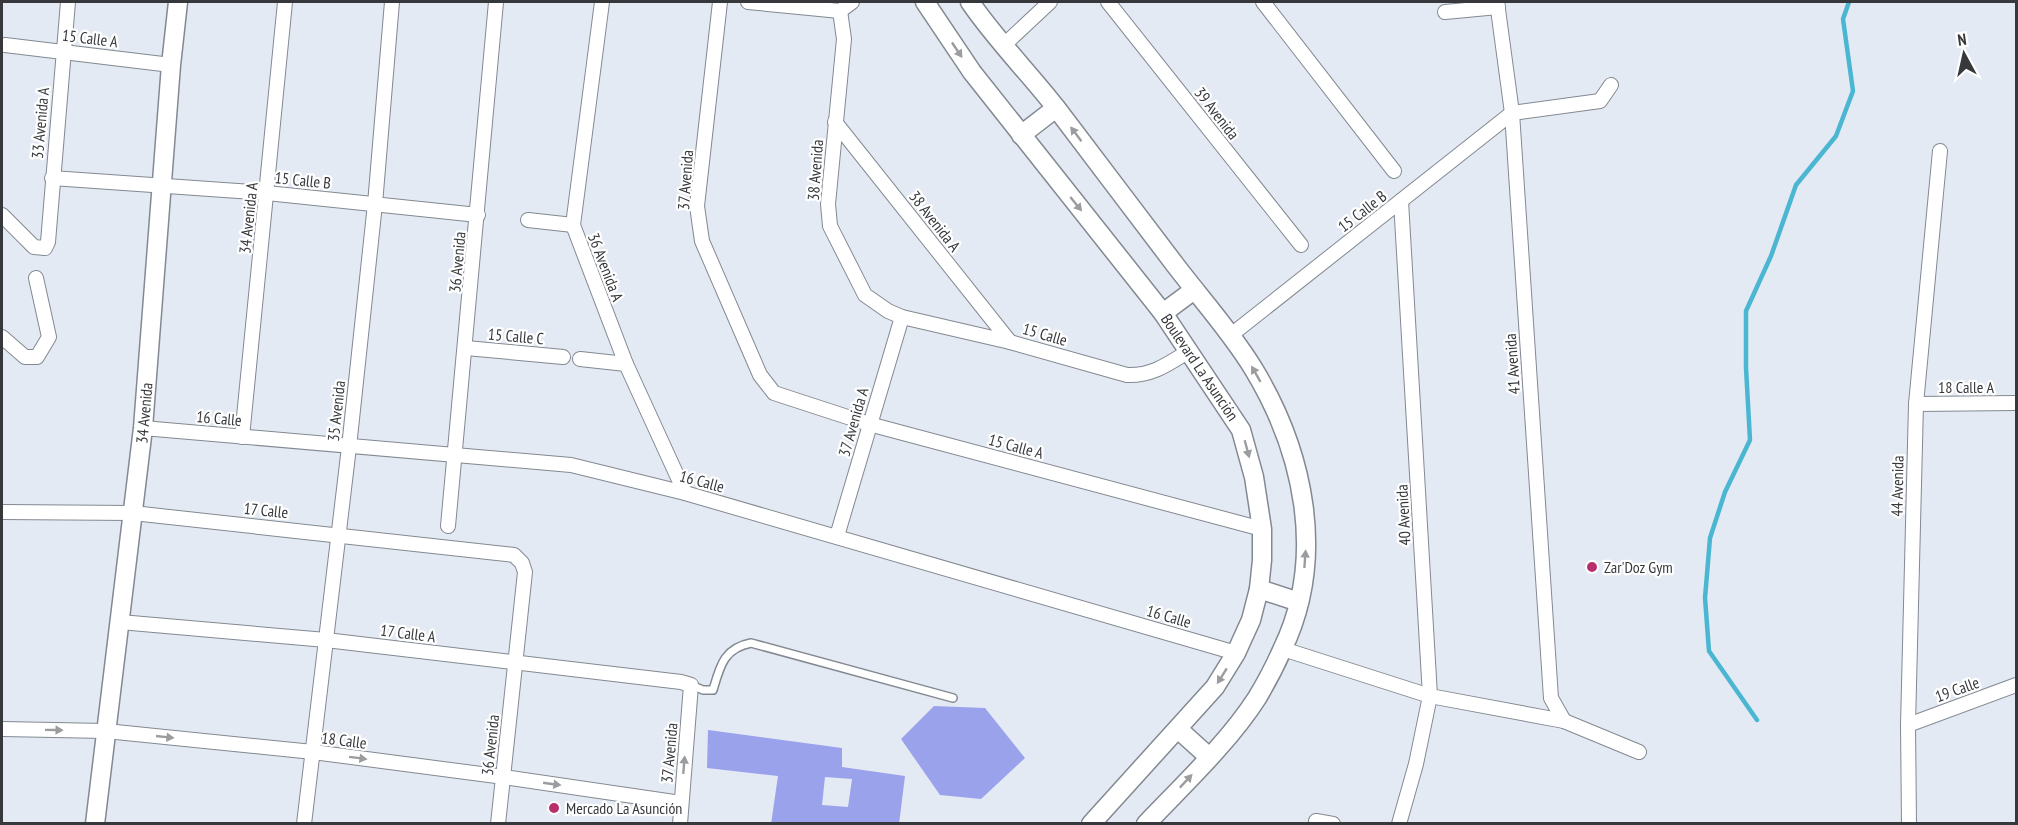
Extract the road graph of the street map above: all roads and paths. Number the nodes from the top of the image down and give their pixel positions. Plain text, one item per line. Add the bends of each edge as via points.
1 (68, 2) edge
2 (178, 2) edge
3 (285, 2) edge
4 (392, 2) edge
5 (496, 2) edge
6 (602, 2) edge
7 (720, 2) edge
8 (748, 2) edge
9 (852, 2) edge
10 (925, 2) edge
11 (970, 2) edge
12 (1050, 2) edge
13 (1108, 2) edge
14 (1263, 2) edge
15 (1497, 4) edge
16 (840, 11) junction
17 (1445, 12) dead end
18 (5, 45) dead end
19 (1004, 45) junction
20 (63, 52) junction
21 (171, 65) junction
22 (1611, 85) dead end
23 (1056, 108) junction
24 (1512, 113) junction
25 (835, 122) junction
26 (1021, 135) junction
27 (1940, 151) dead end
28 (1394, 171) dead end
29 (52, 178) junction
30 (163, 186) junction
31 (267, 193) junction
32 (1401, 201) junction
33 (375, 204) junction
34 (2, 214) edge
35 (478, 215) junction
36 (528, 220) dead end
37 (573, 225) junction
38 (1301, 244) dead end
39 (36, 278) dead end
40 (1194, 290) junction
41 (888, 311) joint
42 (1163, 313) junction
43 (902, 317) junction
44 (1232, 335) junction
45 (2, 337) edge
46 (1010, 342) junction
47 (466, 348) junction
48 (1189, 351) junction
49 (563, 357) dead end
50 (580, 359) dead end
51 (626, 364) junction
52 (765, 384) joint
53 (2016, 403) edge
54 (1916, 404) junction
55 (869, 424) junction
56 (143, 428) junction
57 (242, 437) junction
58 (349, 447) junction
59 (456, 456) junction
60 (686, 493) junction
61 (2, 512) edge
62 (133, 513) junction
63 (448, 526) dead end
64 (1262, 529) junction
65 (339, 534) junction
66 (837, 536) junction
67 (522, 563) joint
68 (1259, 590) junction
69 (1299, 602) junction
70 (120, 622) junction
71 (326, 640) junction
72 (1283, 649) junction
73 (1236, 653) junction
74 (516, 662) junction
75 (692, 685) junction
76 (2016, 685) edge
77 (1430, 696) junction
78 (953, 698) dead end
79 (1564, 721) junction
80 (1908, 724) junction
81 (2, 729) edge
82 (1178, 729) junction
83 (106, 731) junction
84 (312, 752) junction
85 (1639, 752) dead end
86 (1209, 757) junction
87 (504, 777) junction
88 (681, 803) junction
89 (1316, 820) dead end
90 (1153, 821) edge
91 (95, 824) edge
92 (304, 824) edge
93 (498, 824) edge
94 (680, 824) edge
95 (1091, 824) edge
96 (1333, 824) edge
97 (1399, 824) edge
98 (1909, 824) edge

1 - 20 street, 33 Avenida A
2 - 21 main road, 34 Avenida
3 - 31 street, 34 Avenida A
4 - 33 street, 35 Avenida
5 - 35 street, 36 Avenida
6 - 37 street, 36 Avenida A
7 - 52 street, 37 Avenida via 697,206 702,241
8 - 16 street
9 - 16 street
10 -> 26 main road, Boulevard La Asunción
11 - 19 main road
12 - 19 street
13 - 38 street, 39 Avenida
14 - 28 street
15 - 17 street
15 - 24 street, 41 Avenida
16 - 25 street, 38 Avenida via 844,39
18 - 20 street, 15 Calle A
19 - 23 main road
20 - 21 street, 15 Calle A
20 - 29 street, 33 Avenida A
21 - 30 main road, 34 Avenida
22 - 24 street via 1600,101
23 - 26 main road
40 -> 23 main road
24 - 32 street, 15 Calle B
24 - 79 street, 41 Avenida via 1551,698
25 - 41 street, 38 Avenida via 828,186 831,226 865,295
25 - 46 street, 38 Avenida A
26 -> 42 main road, Boulevard La Asunción
27 - 54 street, 44 Avenida
29 - 30 street, 15 Calle B
29 - 34 street, 33 Avenida A via 45,248 34,247
30 - 31 street, 15 Calle B
30 - 56 main road, 34 Avenida
31 - 33 street, 15 Calle B
31 - 57 street, 34 Avenida A
32 - 44 street, 15 Calle B
32 - 77 street, 40 Avenida
33 - 35 street, 15 Calle B
33 - 58 street, 35 Avenida
35 - 47 street, 36 Avenida
36 - 37 street
37 - 51 street, 36 Avenida A
39 - 45 street via 50,337 42,351 37,357 25,357
40 - 42 main road
40 - 44 main road
41 - 43 street, 15 Calle
42 - 48 main road, Boulevard La Asunción
43 - 46 street, 15 Calle
43 - 55 street, 37 Avenida A
69 -> 44 main road via 1306,560 1305,507 1294,457 1278,412
46 - 48 street, 15 Calle via 1127,375 1156,371
47 - 49 street, 15 Calle C
47 - 59 street, 36 Avenida
48 -> 64 main road, Boulevard La Asunción via 1241,430
50 - 51 street
51 - 60 street, 36 Avenida A
52 - 55 street, 15 Calle A via 774,393
53 - 54 street, 18 Calle A
54 - 80 street, 44 Avenida
55 - 64 street, 15 Calle A
55 - 66 street, 37 Avenida A
56 - 57 street, 16 Calle
56 - 62 main road, 34 Avenida
57 - 58 street, 16 Calle
58 - 59 street, 16 Calle
58 - 65 street, 35 Avenida
59 - 60 street, 16 Calle via 571,465
59 - 63 street, 36 Avenida
60 - 66 street, 16 Calle
61 - 62 street, 17 Calle
62 - 65 street, 17 Calle
62 - 70 main road, 34 Avenida
64 - 68 main road, Boulevard La Asunción
65 - 67 street, 17 Calle via 514,555
65 - 71 street, 35 Avenida
66 - 73 street, 16 Calle
67 - 74 street, 36 Avenida via 525,572
68 - 69 main road
68 - 73 main road, Boulevard La Asunción
69 - 72 main road
70 - 71 street, 17 Calle A
70 - 83 main road, 34 Avenida
71 - 74 street, 17 Calle A
71 - 84 street, 35 Avenida
72 - 77 street
72 - 86 main road via 1257,697
73 -> 82 main road, Boulevard La Asunción via 1215,687
74 - 75 street, 17 Calle A
74 - 87 street, 36 Avenida
75 - 78 lane via 713,690 730,650 751,643
88 -> 75 street, 37 Avenida
76 - 80 street, 19 Calle
77 - 79 street
77 - 97 street, 40 Avenida
79 - 85 street
80 - 98 street, 44 Avenida
81 -> 83 street, 18 Calle
82 - 86 main road
82 - 95 main road, Boulevard La Asunción
83 -> 84 street, 18 Calle
83 - 91 main road, 34 Avenida
84 -> 87 street, 18 Calle
84 - 92 street, 35 Avenida
90 -> 86 main road
87 -> 88 street, 18 Calle
87 - 93 street, 36 Avenida
88 - 94 street, 37 Avenida
89 - 96 street

